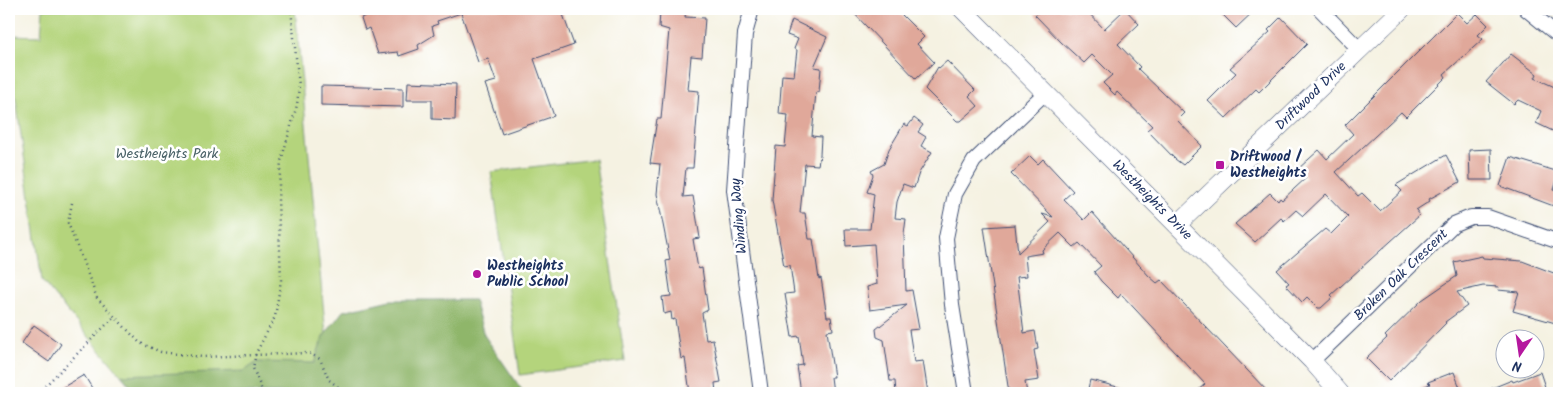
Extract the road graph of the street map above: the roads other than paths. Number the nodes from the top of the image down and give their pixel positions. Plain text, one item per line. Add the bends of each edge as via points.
1 (752, 9) edge
2 (962, 9) edge
3 (1320, 9) edge
4 (1402, 9) edge
5 (1526, 9) edge
6 (1559, 36) edge
7 (1359, 49) junction
8 (1045, 93) junction
9 (1177, 225) junction
10 (1559, 242) edge
11 (1312, 361) junction
12 (761, 393) edge
13 (966, 393) edge
14 (1340, 393) edge

1 - 12 street, Winding Way via 745,34 734,190
2 - 8 street, Westheights Drive
3 - 7 street
4 - 7 street, Driftwood Drive
5 - 6 street
7 - 9 street, Driftwood Drive
8 - 9 street, Westheights Drive
8 - 13 street via 974,161 955,194 946,238 952,305
9 - 11 street, Westheights Drive
10 - 11 street, Broken Oak Crescent via 1488,217 1471,217 1454,224
11 - 14 street, Westheights Drive

